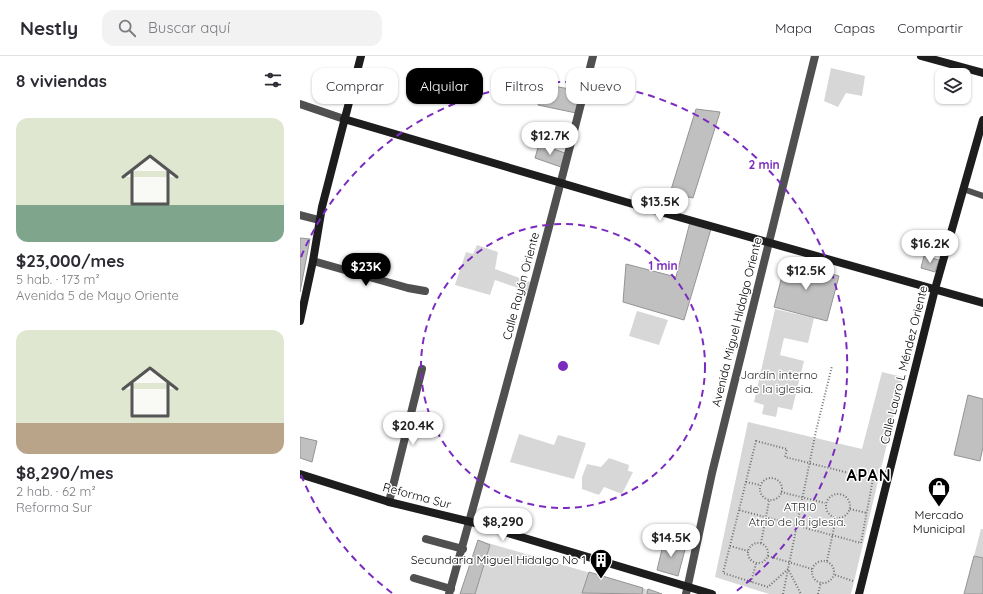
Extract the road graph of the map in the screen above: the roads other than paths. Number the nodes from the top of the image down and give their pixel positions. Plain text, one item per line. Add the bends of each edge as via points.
1 (361, 56) edge
2 (593, 56) edge
3 (815, 56) edge
4 (921, 56) edge
5 (983, 73) edge
6 (300, 104) edge
7 (344, 119) junction
8 (983, 120) edge
9 (561, 182) junction
10 (963, 189) junction
11 (983, 196) edge
12 (300, 215) edge
13 (319, 220) junction
14 (769, 243) junction
15 (313, 261) junction
16 (935, 289) junction
17 (425, 291) dead end
18 (983, 303) edge
19 (300, 321) edge
20 (422, 370) dead end
21 (300, 474) edge
22 (389, 502) junction
23 (471, 522) junction
24 (426, 539) dead end
25 (463, 550) junction
26 (414, 578) dead end
27 (687, 590) edge
28 (450, 591) edge
29 (712, 594) edge
30 (859, 594) edge

1 - 7 main road
2 - 9 street, Calle Rayón Oriente
3 - 14 street, Avenida Miguel Hidalgo Oriente
4 - 5 main road
6 - 7 street
7 - 9 main road
7 - 13 main road
8 - 10 main road, Calle Lauro L Méndez Oriente
9 - 14 main road
9 - 23 street, Calle Rayón Oriente
10 - 11 lane
10 - 16 main road, Calle Lauro L Méndez Oriente
12 - 13 street
13 - 15 main road
14 - 16 main road
14 - 27 street, Avenida Miguel Hidalgo Oriente via 712,474
15 - 17 street
15 - 19 main road
16 - 18 main road
16 - 30 main road, Calle Lauro L Méndez Oriente
20 - 22 street
21 - 22 main road, Reforma Sur
22 - 23 main road, Reforma Sur
23 - 25 street, Calle Rayón Oriente
23 - 27 main road, Reforma Sur
24 - 25 street
25 - 28 street, Calle Rayón Oriente
26 - 28 street
27 - 29 main road, Reforma Sur

